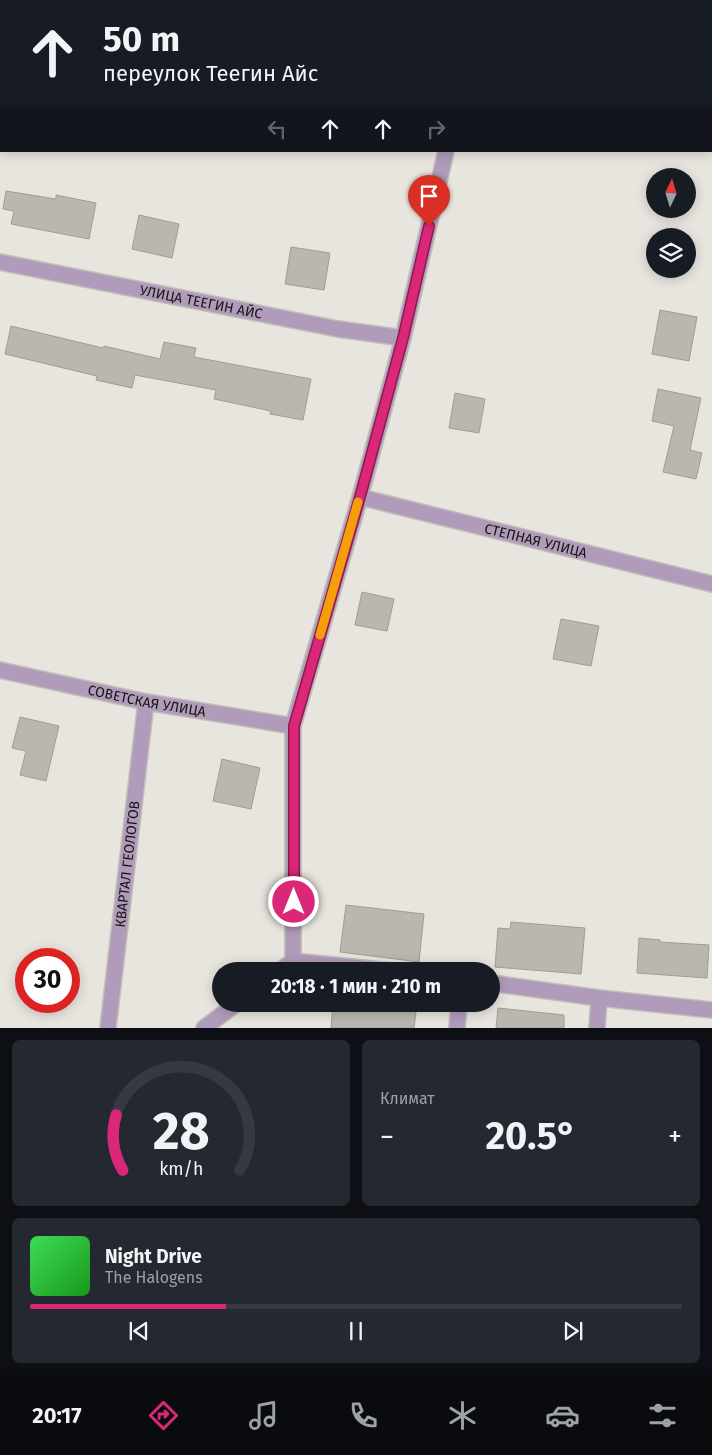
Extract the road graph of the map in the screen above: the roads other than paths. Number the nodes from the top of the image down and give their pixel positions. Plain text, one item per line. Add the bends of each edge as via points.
1 (446, 152) edge
2 (0, 262) edge
3 (403, 338) junction
4 (360, 497) junction
5 (712, 584) edge
6 (0, 670) edge
7 (146, 702) junction
8 (294, 726) junction
9 (294, 961) joint
10 (304, 962) edge
11 (500, 984) edge
12 (599, 998) junction
13 (712, 1010) edge
14 (225, 1012) edge
15 (458, 1012) edge
16 (108, 1028) edge
17 (204, 1028) edge
18 (457, 1028) edge
19 (597, 1028) edge

1 - 3 street
2 - 3 street, УЛИЦА ТЕЕГИН АЙС
3 - 4 street
4 - 5 street, СТЕПНАЯ УЛИЦА
4 - 8 street
6 - 7 street, СОВЕТСКАЯ УЛИЦА
7 - 8 street, СОВЕТСКАЯ УЛИЦА
7 - 16 street, КВАРТАЛ ГЕОЛОГОВ
8 - 9 street
9 - 10 street
11 - 12 street
12 - 13 street
12 - 19 street
14 - 17 street
15 - 18 street

